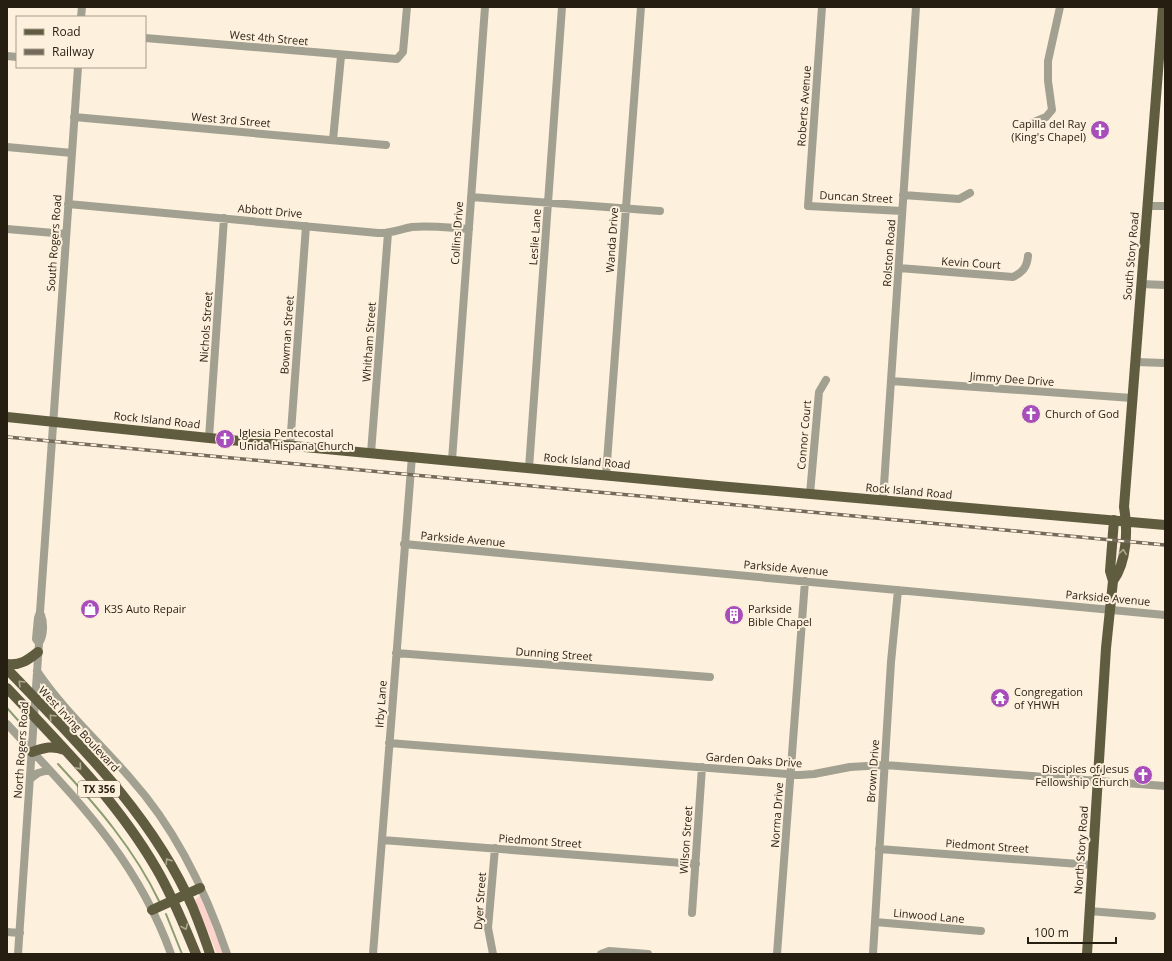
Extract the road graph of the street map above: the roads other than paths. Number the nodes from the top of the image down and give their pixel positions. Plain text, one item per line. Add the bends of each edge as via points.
1 (407, 7) edge
2 (485, 7) edge
3 (562, 7) edge
4 (641, 7) edge
5 (822, 7) edge
6 (916, 7) edge
7 (1060, 7) edge
8 (1163, 7) edge
9 (146, 38) edge
10 (341, 56) junction
11 (1162, 61) edge
12 (78, 68) edge
13 (74, 117) junction
14 (1034, 122) dead end
15 (333, 140) junction
16 (386, 145) dead end
17 (7, 147) edge
18 (72, 153) junction
19 (970, 193) dead end
20 (903, 195) junction
21 (471, 197) junction
22 (548, 203) junction
23 (68, 204) junction
24 (808, 206) joint
25 (1147, 206) junction
26 (1165, 206) edge
27 (625, 209) junction
28 (660, 211) dead end
29 (902, 211) junction
30 (224, 218) junction
31 (306, 226) junction
32 (7, 229) edge
33 (469, 229) junction
34 (388, 233) junction
35 (66, 234) junction
36 (1028, 256) dead end
37 (899, 268) junction
38 (1141, 284) junction
39 (1165, 285) edge
40 (1135, 362) junction
41 (1165, 363) edge
42 (826, 380) dead end
43 (891, 381) junction
44 (1132, 398) junction
45 (7, 417) edge
46 (53, 422) junction
47 (209, 438) junction
48 (290, 446) junction
49 (371, 453) junction
50 (412, 456) junction
51 (452, 460) junction
52 (529, 468) junction
53 (606, 475) junction
54 (810, 494) junction
55 (883, 500) junction
56 (1124, 507) junction
57 (1114, 520) junction
58 (1126, 521) junction
59 (1165, 525) edge
60 (404, 544) junction
61 (805, 581) junction
62 (1113, 581) junction
63 (898, 590) junction
64 (1110, 609) junction
65 (1165, 615) edge
66 (39, 647) junction
67 (396, 653) junction
68 (7, 664) edge
69 (7, 669) edge
70 (37, 671) junction
71 (710, 677) dead end
72 (7, 688) edge
73 (35, 698) junction
74 (34, 716) junction
75 (7, 724) edge
76 (389, 743) junction
77 (64, 750) junction
78 (32, 752) junction
79 (885, 765) junction
80 (702, 767) junction
81 (49, 770) junction
82 (791, 774) junction
83 (30, 779) junction
84 (1098, 781) junction
85 (1165, 786) edge
86 (382, 840) junction
87 (495, 848) junction
88 (879, 849) junction
89 (696, 864) junction
90 (1092, 866) junction
91 (200, 888) junction
92 (186, 895) junction
93 (173, 901) junction
94 (152, 910) junction
95 (1089, 911) junction
96 (692, 913) dead end
97 (1152, 916) dead end
98 (875, 922) junction
99 (7, 932) edge
100 (981, 932) dead end
101 (20, 933) junction
102 (18, 954) edge
103 (171, 954) edge
104 (196, 954) edge
105 (210, 954) edge
106 (227, 954) edge
107 (373, 954) edge
108 (493, 954) edge
109 (601, 954) edge
110 (648, 954) edge
111 (777, 954) edge
112 (873, 954) edge
113 (1087, 954) edge

1 - 10 street, West 4th Street via 403,52 397,59
2 - 21 street, Collins Drive
3 - 22 street, Leslie Lane
4 - 27 street, Wanda Drive
5 - 24 street, Roberts Avenue
6 - 20 street, Rolston Road
7 - 14 street via 1048,61 1052,110 1046,118
8 - 11 main road, South Story Road
9 - 10 street, West 4th Street
10 - 15 street
11 - 25 main road, South Story Road
12 - 13 street, South Rogers Road
13 - 15 street, West 3rd Street
13 - 18 street, South Rogers Road
15 - 16 street, West 3rd Street
17 - 18 street
18 - 23 street, South Rogers Road
19 - 20 street via 959,199
20 - 29 street, Rolston Road
21 - 22 street
21 - 33 street, Collins Drive
22 - 27 street
22 - 52 street, Leslie Lane
23 - 30 street, Abbott Drive
23 - 35 street, South Rogers Road
24 - 29 street, Duncan Street
25 - 26 street
25 - 38 main road, South Story Road
27 - 28 street
27 - 53 street, Wanda Drive
29 - 37 street, Rolston Road
30 - 31 street, Abbott Drive
30 - 47 street, Nichols Street
31 - 34 street, Abbott Drive
31 - 48 street, Bowman Street
32 - 35 street
33 - 34 street, Abbott Drive via 425,226
33 - 51 street, Collins Drive
34 - 49 street, Whitham Street
35 - 46 street, South Rogers Road
36 - 37 street, Kevin Court via 1023,271 1013,277
37 - 43 street, Rolston Road
38 - 39 street
38 - 40 main road, South Story Road
40 - 41 street
40 - 44 main road, South Story Road
42 - 54 street, Connor Court via 819,392
43 - 44 street, Jimmy Dee Drive
43 - 55 street, Rolston Road
44 - 56 main road, South Story Road
45 - 46 main road, Rock Island Road
46 - 47 main road, Rock Island Road
46 - 66 street, North Rogers Road via 40,612 43,628
47 - 48 main road, Rock Island Road
48 - 49 main road, Rock Island Road
49 - 50 main road, Rock Island Road
50 - 51 main road, Rock Island Road
50 - 60 street, Irby Lane
51 - 52 main road, Rock Island Road
52 - 53 main road, Rock Island Road
53 - 54 main road, Rock Island Road
54 - 55 main road, Rock Island Road
55 - 57 main road, Rock Island Road
56 - 57 main road
56 - 58 main road, South Story Road
57 - 58 main road, Rock Island Road
57 - 62 main road, North Story Road via 1110,571
58 - 59 main road, Rock Island Road
62 -> 58 main road, North Story Road via 1120,572
60 - 61 street, Parkside Avenue
60 - 67 street, Irby Lane
61 - 63 street, Parkside Avenue
61 - 82 street, Norma Drive
62 - 64 main road, North Story Road
63 - 64 street, Parkside Avenue
63 - 79 street, Brown Drive
64 - 65 street, Parkside Avenue
64 - 84 main road, North Story Road
66 - 68 main road via 23,663
66 - 70 street, North Rogers Road
67 - 71 street, Dunning Street
67 - 76 street, Irby Lane
73 -> 69 main road, West Irving Boulevard / TX 356
70 - 73 street, North Rogers Road
70 - 91 street, West Irving Boulevard via 148,800 177,843
72 - 74 main road, TX 356
73 - 74 street, North Rogers Road
92 -> 73 main road, West Irving Boulevard / TX 356 via 170,864 134,810 112,782
74 - 77 main road, TX 356
74 - 78 street, North Rogers Road
75 - 78 street
76 - 80 street, Garden Oaks Drive
76 - 86 street, Irby Lane
77 - 78 main road via 49,746
77 -> 93 main road, TX 356 via 116,810 156,868
78 - 81 street
78 - 83 street, North Rogers Road
79 - 82 street, Garden Oaks Drive via 850,767 814,774
79 - 84 street, Garden Oaks Drive
79 - 88 street, Brown Drive
80 - 82 street, Garden Oaks Drive
80 - 89 street, Wilson Street
81 - 83 street
81 - 94 street via 109,838 130,869
82 - 111 street, Norma Drive
83 - 101 street, North Rogers Road
84 - 85 street, Garden Oaks Drive
84 - 90 main road, North Story Road
86 - 87 street, Piedmont Street
86 - 107 street, Irby Lane
87 - 89 street, Piedmont Street
87 - 108 street, Dyer Street via 488,928
88 - 90 street, Piedmont Street
88 - 98 street, Brown Drive
89 - 96 street, Wilson Street
90 - 95 main road, North Story Road
91 - 92 main road
91 - 106 street, West Irving Boulevard
92 - 93 main road
92 - 105 main road, West Irving Boulevard / TX 356
93 - 94 main road
93 -> 104 main road, TX 356
94 - 103 street
95 - 97 street
95 - 113 main road, North Story Road
98 - 100 street, Linwood Lane
98 - 112 street, Brown Drive
99 - 101 street
101 - 102 street, North Rogers Road
109 - 110 street via 609,951

